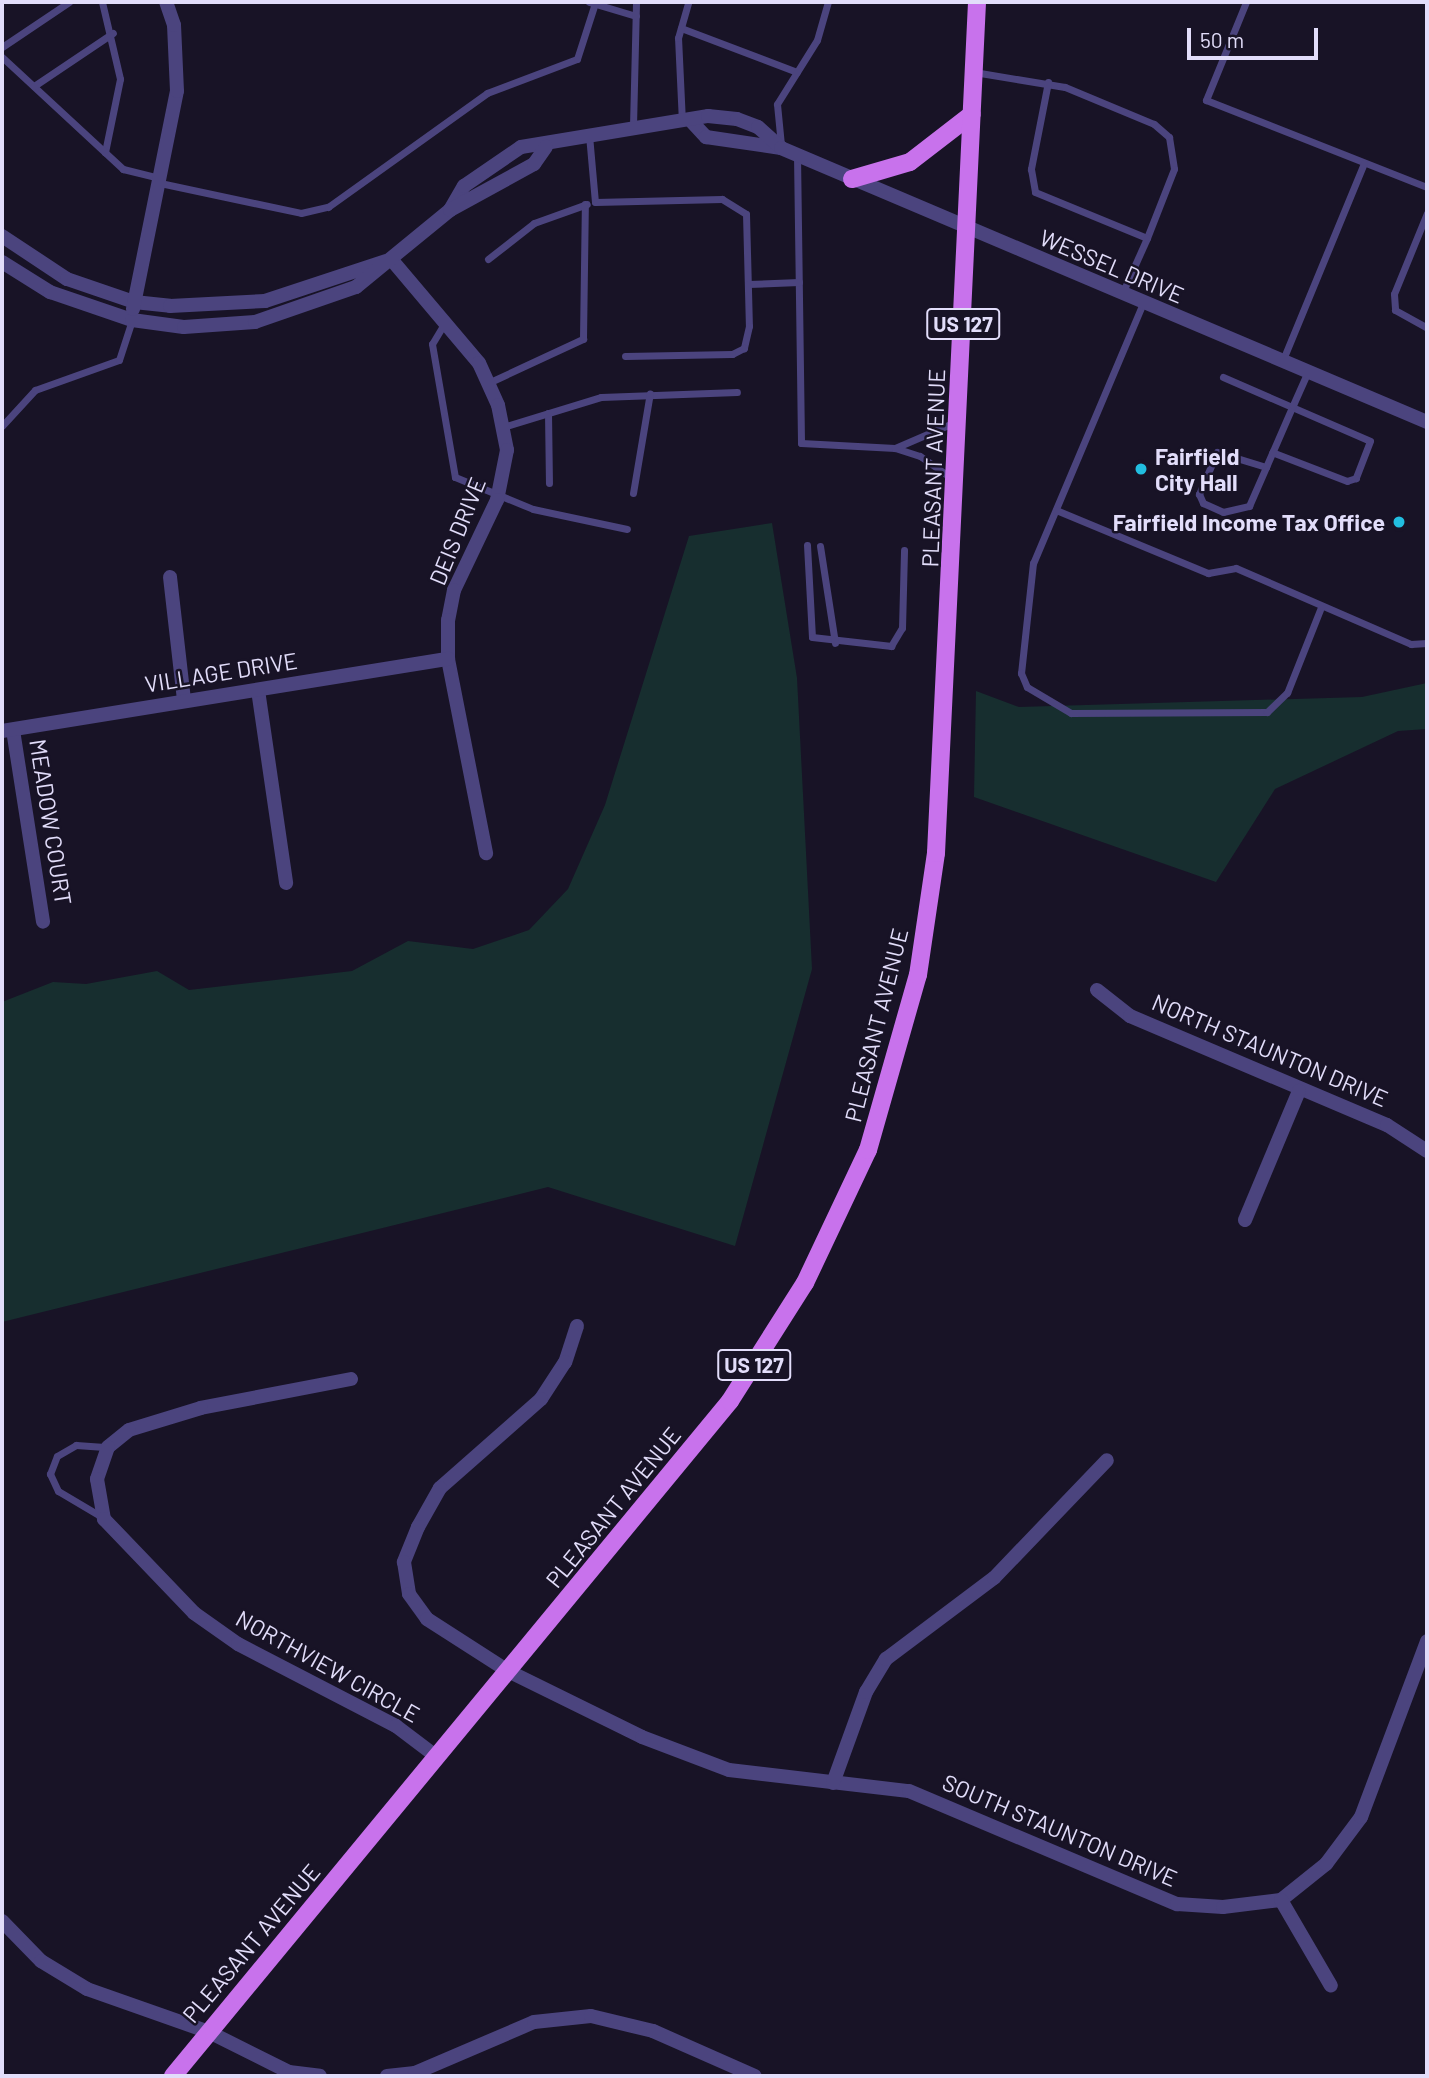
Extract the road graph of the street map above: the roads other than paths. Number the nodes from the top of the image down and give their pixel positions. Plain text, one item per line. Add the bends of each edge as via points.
1 (69, 2) edge
2 (102, 2) edge
3 (166, 2) edge
4 (636, 2) edge
5 (688, 2) edge
6 (828, 2) edge
7 (977, 2) edge
8 (1245, 2) edge
9 (592, 3) edge
10 (636, 16) junction
11 (681, 28) junction
12 (113, 33) junction
13 (2, 47) edge
14 (2, 57) edge
15 (797, 72) junction
16 (974, 72) junction
17 (1048, 82) junction
18 (34, 86) junction
19 (972, 114) junction
20 (687, 123) junction
21 (633, 126) junction
22 (589, 134) junction
23 (546, 147) junction
24 (781, 148) junction
25 (105, 152) junction
26 (797, 155) junction
27 (1364, 163) junction
28 (852, 178) junction
29 (160, 180) junction
30 (1427, 187) edge
31 (595, 202) junction
32 (585, 205) junction
33 (450, 210) junction
34 (1427, 213) edge
35 (967, 228) junction
36 (2, 236) edge
37 (1147, 238) junction
38 (488, 259) dead end
39 (391, 260) junction
40 (2, 262) edge
41 (799, 282) junction
42 (748, 284) junction
43 (1122, 295) junction
44 (134, 302) junction
45 (1143, 303) junction
46 (132, 320) junction
47 (444, 324) junction
48 (1427, 328) edge
49 (625, 356) dead end
50 (1282, 363) junction
51 (1307, 373) junction
52 (1223, 377) dead end
53 (488, 383) junction
54 (737, 392) dead end
55 (650, 393) junction
56 (1293, 405) junction
57 (548, 413) junction
58 (960, 419) junction
59 (1427, 422) edge
60 (2, 426) edge
61 (502, 427) junction
62 (895, 448) junction
63 (1272, 452) junction
64 (1266, 467) junction
65 (549, 483) dead end
66 (958, 483) junction
67 (633, 493) dead end
68 (499, 494) junction
69 (1056, 510) junction
70 (627, 529) dead end
71 (807, 545) dead end
72 (820, 546) dead end
73 (904, 550) dead end
74 (170, 577) dead end
75 (1321, 607) junction
76 (835, 643) junction
77 (1427, 643) edge
78 (448, 659) junction
79 (258, 690) junction
80 (184, 700) junction
81 (7, 730) edge
82 (486, 853) dead end
83 (286, 883) dead end
84 (43, 922) dead end
85 (1097, 990) dead end
86 (1299, 1091) junction
87 (1427, 1151) edge
88 (1244, 1220) dead end
89 (577, 1326) dead end
90 (351, 1379) dead end
91 (108, 1447) junction
92 (1107, 1460) dead end
93 (104, 1519) junction
94 (1427, 1642) edge
95 (508, 1671) junction
96 (436, 1757) junction
97 (833, 1783) junction
98 (1281, 1900) junction
99 (2, 1921) edge
100 (1331, 1986) dead end
101 (209, 2032) junction
102 (173, 2076) edge
103 (320, 2076) edge
104 (387, 2076) edge
105 (755, 2076) edge

1 - 13 lane
2 - 12 lane
3 - 29 street via 174,25 177,91
4 - 10 lane
5 - 11 lane
6 - 15 lane via 817,40
7 - 16 main road, PLEASANT AVENUE / US 127
8 - 27 lane via 1206,100
9 - 10 lane
9 - 29 lane via 577,59 487,93 328,206 301,213
10 - 21 lane
11 - 15 lane
11 - 20 lane
12 - 18 lane
12 - 25 lane via 120,79
14 - 18 lane
15 - 24 lane via 777,104
16 - 17 lane
16 - 19 main road, PLEASANT AVENUE / US 127
17 - 37 lane via 1031,169 1035,192
17 - 37 lane via 1126,110 1169,137 1174,169
18 - 25 lane
19 - 28 main road via 909,162
19 - 35 main road, PLEASANT AVENUE / US 127
20 - 21 street, WESSEL DRIVE
20 - 24 street, WESSEL DRIVE via 706,137
20 - 24 street, WESSEL DRIVE via 708,116 737,119 758,127
21 - 22 street, WESSEL DRIVE
22 - 23 street, WESSEL DRIVE
22 - 31 lane
23 - 33 street, WESSEL DRIVE via 534,164
23 - 33 street, WESSEL DRIVE via 521,147 464,186
24 - 26 street, WESSEL DRIVE
25 - 29 lane via 123,169
26 - 28 street, WESSEL DRIVE
26 - 41 lane
27 - 30 lane
27 - 50 lane
28 - 35 street, WESSEL DRIVE
29 - 44 street
31 - 32 lane
31 - 42 lane via 734,201 746,214
32 - 38 lane via 534,223
32 - 53 lane via 583,339
33 - 39 street, WESSEL DRIVE
34 - 48 lane via 1394,294 1395,310
35 - 43 street, WESSEL DRIVE
35 - 58 main road, PLEASANT AVENUE / US 127
36 - 44 street, WESSEL DRIVE via 67,279
37 - 43 lane
39 - 44 street, WESSEL DRIVE via 240,306
39 - 46 street, WESSEL DRIVE via 337,297 255,322 184,327
39 - 47 street, DEIS DRIVE
40 - 46 street, WESSEL DRIVE via 50,292
41 - 42 lane
41 - 62 lane via 801,443
42 - 49 lane via 744,348 732,354
43 - 45 street, WESSEL DRIVE
44 - 46 street
45 - 50 street, WESSEL DRIVE
45 - 69 lane
46 - 60 lane via 119,360 35,390
47 - 53 street, DEIS DRIVE
47 - 68 lane via 432,344 455,477
50 - 51 street, WESSEL DRIVE
51 - 56 lane
51 - 59 street, WESSEL DRIVE
52 - 56 lane
53 - 61 street, DEIS DRIVE
54 - 55 lane
55 - 57 lane
55 - 67 lane
56 - 63 lane
56 - 63 lane via 1368,435 1356,478 1347,481
57 - 61 lane
57 - 65 lane
58 - 62 lane
58 - 66 main road, PLEASANT AVENUE / US 127
61 - 68 street, DEIS DRIVE via 507,450
62 - 66 lane via 920,456
63 - 64 lane
64 - 64 lane via 1249,506 1223,512 1203,503 1199,494 1217,452
66 - 95 main road, PLEASANT AVENUE / US 127 via 932,889 903,1036 869,1150 805,1283 730,1401
68 - 70 lane via 533,509
68 - 78 street, DEIS DRIVE via 454,590
69 - 75 lane via 1208,573 1236,568
69 - 75 lane via 1033,563 1021,673 1037,698 1071,713 1267,712 1287,693
71 - 76 lane via 807,622 812,637
72 - 76 lane via 827,624
73 - 76 lane via 896,643
74 - 80 street
75 - 77 lane via 1411,644
78 - 79 street, VILLAGE DRIVE
78 - 82 street, DEIS DRIVE
79 - 80 street, VILLAGE DRIVE
79 - 83 street
80 - 81 street, VILLAGE DRIVE
81 - 84 street, MEADOW COURT
85 - 86 street, NORTH STAUNTON DRIVE via 1130,1016
86 - 87 street, NORTH STAUNTON DRIVE via 1388,1125
86 - 88 street
89 - 95 street, SOUTH STAUNTON DRIVE via 565,1362 541,1399 440,1488 404,1562 409,1594 427,1619
90 - 91 street via 201,1408 130,1430
91 - 93 street via 97,1479
91 - 93 lane via 75,1446 57,1456 50,1474 58,1491
92 - 97 street via 1004,1569 886,1659 866,1692
93 - 96 street, NORTHVIEW CIRCLE via 194,1613 227,1636 396,1727
94 - 98 street via 1361,1817 1326,1864
95 - 96 main road, PLEASANT AVENUE / US 127
95 - 97 street, SOUTH STAUNTON DRIVE via 642,1737 729,1770
96 - 101 main road, PLEASANT AVENUE / US 127
97 - 98 street, SOUTH STAUNTON DRIVE via 909,1791 1177,1905
98 - 100 street
99 - 101 street via 41,1961 87,1989
101 - 102 main road, PLEASANT AVENUE / US 127
101 - 103 street via 289,2072
104 - 105 street via 415,2073 534,2022 591,2016 653,2031

